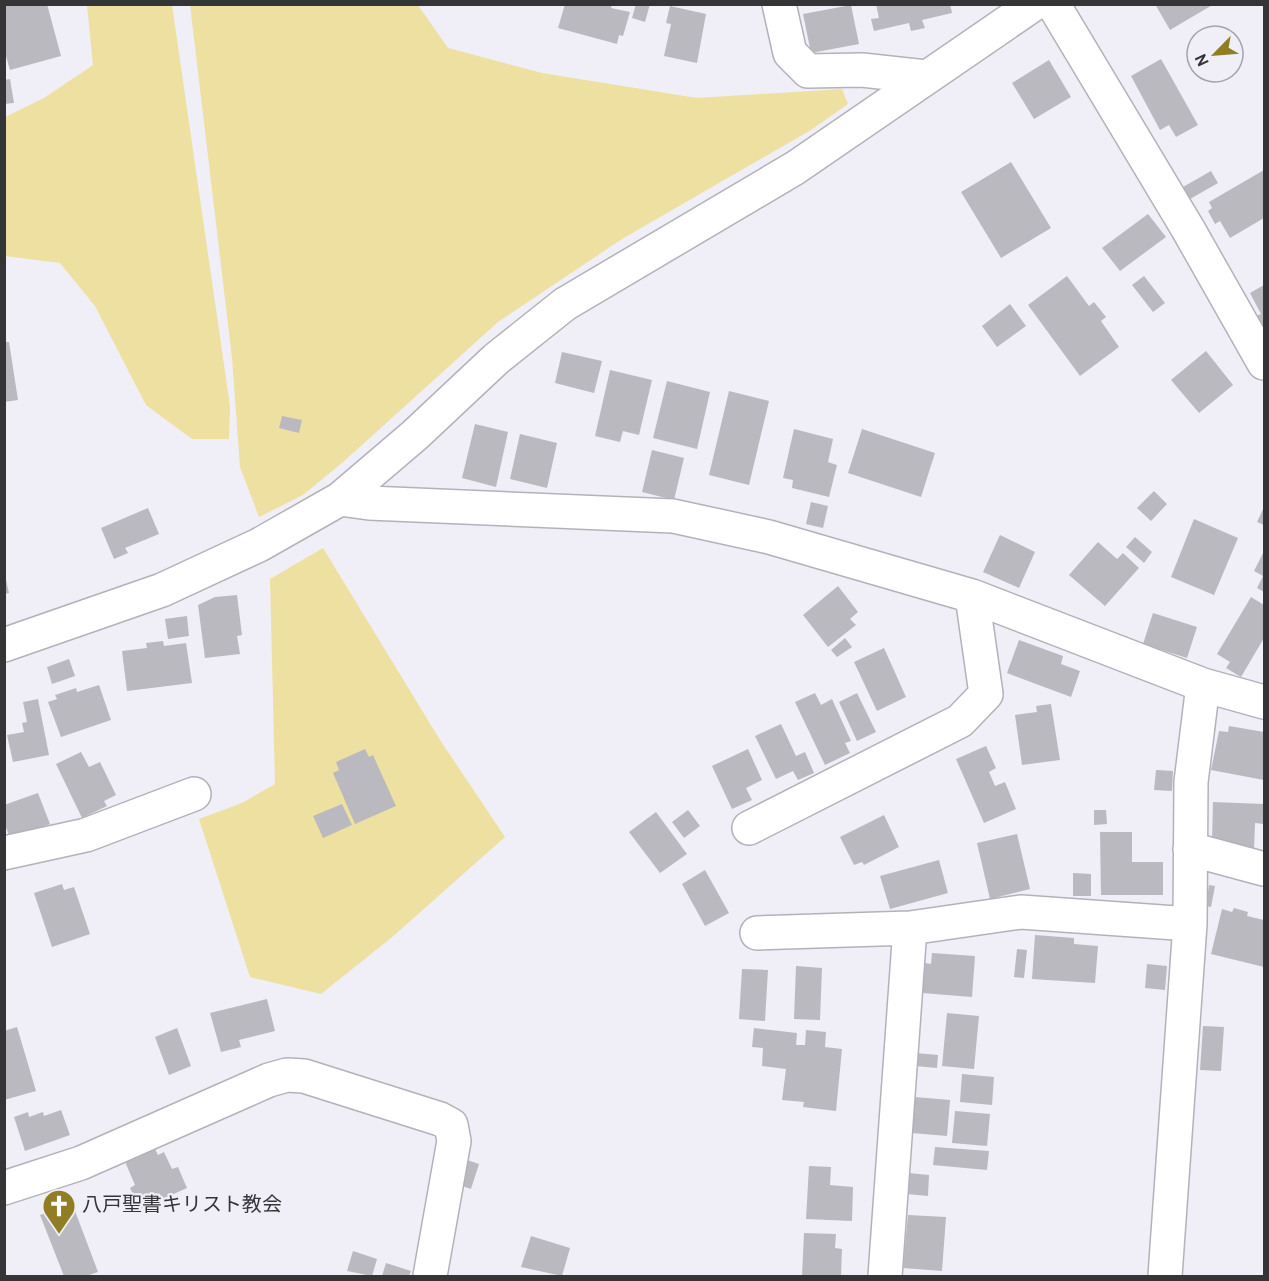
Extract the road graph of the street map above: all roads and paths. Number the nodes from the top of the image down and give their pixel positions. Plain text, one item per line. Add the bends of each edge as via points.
1 (779, 4) edge
2 (1034, 4) edge
3 (1053, 4) edge
4 (926, 77) junction
5 (1264, 363) edge
6 (340, 499) junction
7 (972, 596) junction
8 (4, 645) edge
9 (1203, 685) junction
10 (1264, 702) edge
11 (194, 794) dead end
12 (749, 828) dead end
13 (1190, 849) junction
14 (4, 854) edge
15 (1264, 869) edge
16 (1190, 924) junction
17 (910, 928) junction
18 (757, 933) dead end
19 (4, 1188) edge
20 (430, 1276) edge
21 (885, 1276) edge
22 (1166, 1276) edge

1 - 4 street via 790,53 808,71 862,70
2 - 4 street
3 - 5 street
4 - 6 street via 795,168 565,304 496,358
6 - 7 street via 673,516 769,537
6 - 8 street via 259,545 162,590
7 - 9 street
7 - 12 street via 986,694 974,707 960,721
9 - 10 street
9 - 13 street via 1191,782
11 - 14 street via 86,835
13 - 15 street
13 - 16 street
16 - 17 street via 1021,912
16 - 22 street
17 - 18 street
17 - 21 street
19 - 20 street via 81,1162 269,1080 304,1076 451,1125 454,1141

